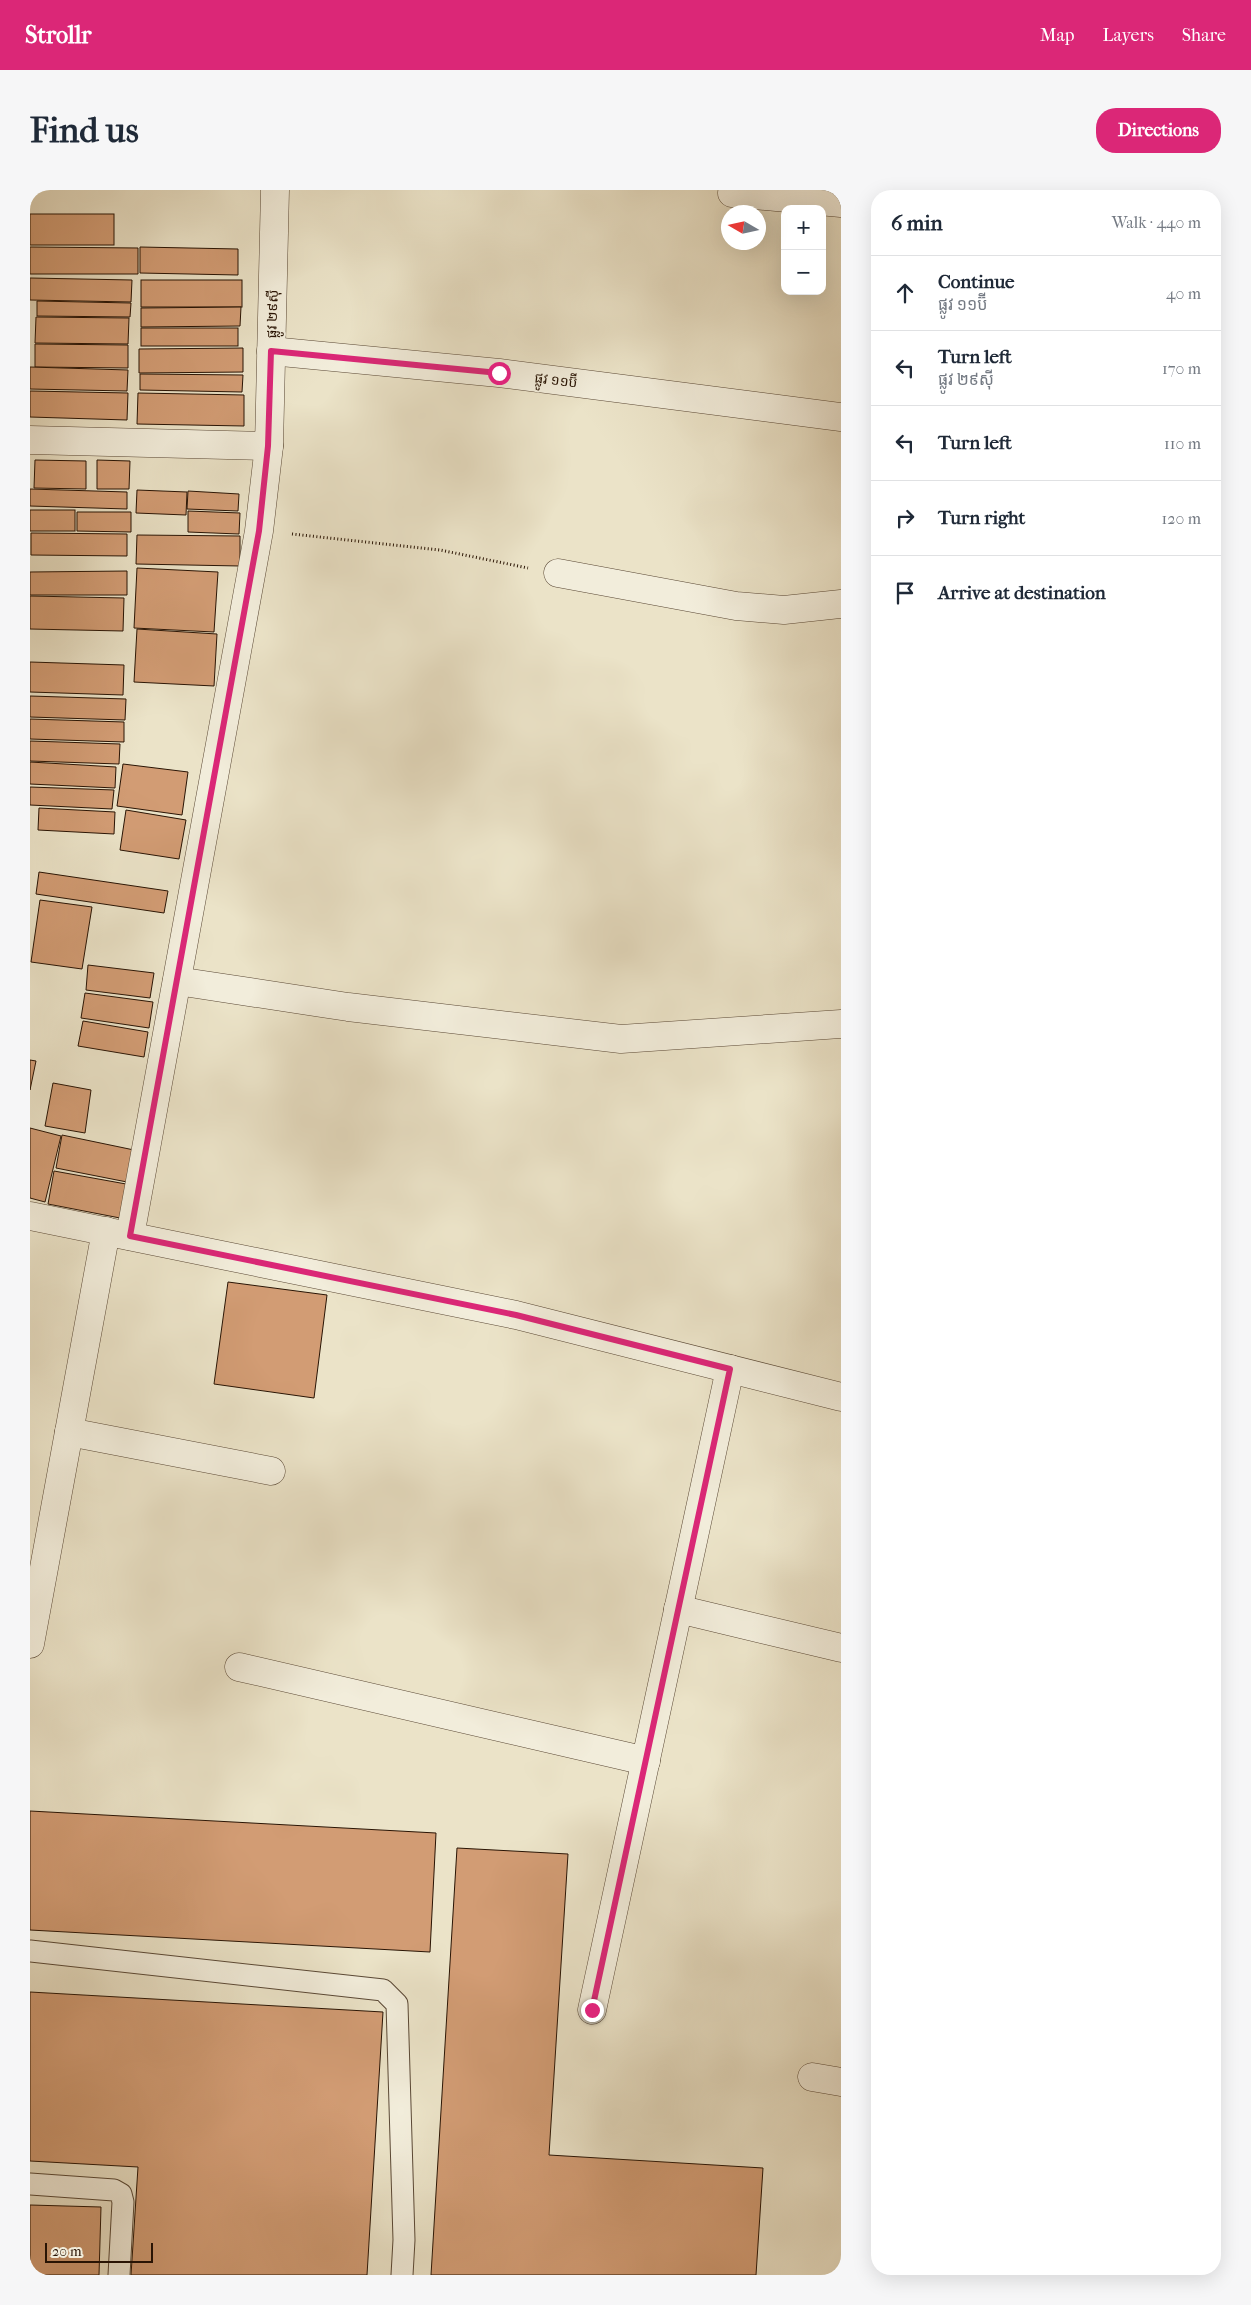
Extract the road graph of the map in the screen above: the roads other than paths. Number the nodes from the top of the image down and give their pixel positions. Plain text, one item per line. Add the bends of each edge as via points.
1 (275, 190) edge
2 (732, 193) dead end
3 (841, 204) edge
4 (271, 351) junction
5 (841, 417) edge
6 (30, 440) edge
7 (268, 446) junction
8 (558, 573) road end
9 (841, 604) edge
10 (177, 981) junction
11 (841, 1024) edge
12 (30, 1216) edge
13 (118, 1234) junction
14 (730, 1369) junction
15 (841, 1397) edge
16 (69, 1432) junction
17 (271, 1471) dead end
18 (678, 1609) junction
19 (30, 1644) edge
20 (841, 1648) edge
21 (239, 1667) dead end
22 (646, 1761) junction
23 (30, 1951) edge
24 (592, 2010) dead end
25 (812, 2077) dead end
26 (841, 2082) edge
27 (30, 2184) edge
28 (119, 2275) edge
29 (402, 2275) edge

1 - 4 street, ផ្លូវ ២៩ស៊ី
2 - 3 street
4 - 5 street, ផ្លូវ ១១ប៊ី via 499,373
4 - 7 street, ផ្លូវ ២៩ស៊ី
6 - 7 street
7 - 10 street, ផ្លូវ ២៩ស៊ី via 259,531
8 - 9 street via 736,606 784,610
10 - 11 street via 348,1006 621,1039
10 - 13 street, ផ្លូវ ២៩ស៊ី
12 - 13 street
13 - 14 street via 516,1315
13 - 16 street, ផ្លូវ ២៩ស៊ី
14 - 15 street
14 - 18 street
16 - 17 street
16 - 19 street, ផ្លូវ ២៩ស៊ី
18 - 20 street
18 - 22 street
21 - 22 street
22 - 24 street
23 - 29 lane via 383,1990 397,2004 404,2240
25 - 26 street
27 - 28 lane via 114,2190 121,2194

